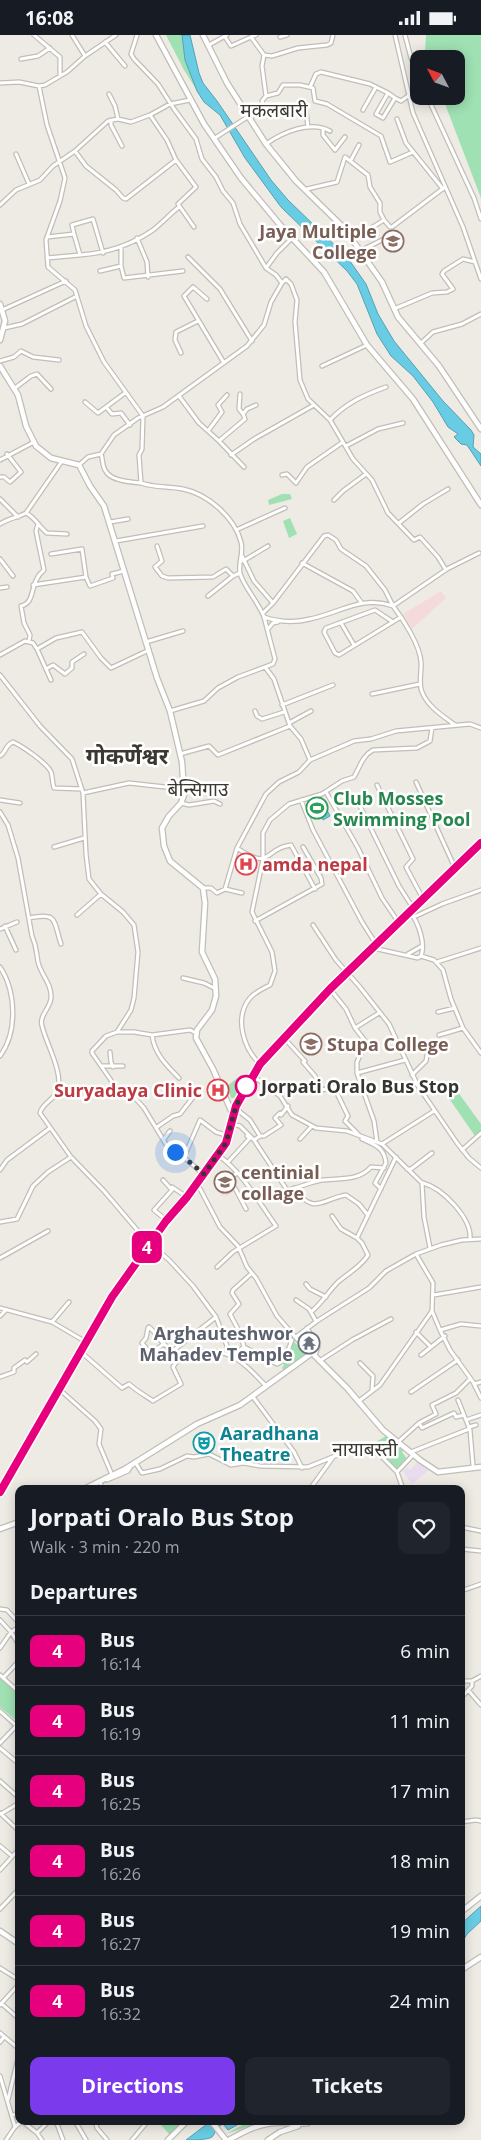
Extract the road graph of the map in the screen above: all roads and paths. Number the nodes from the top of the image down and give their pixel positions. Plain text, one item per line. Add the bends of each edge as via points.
1 (34, 35) edge
2 (72, 35) edge
3 (116, 35) edge
4 (137, 35) edge
5 (156, 35) edge
6 (203, 35) edge
7 (256, 35) edge
8 (287, 35) edge
9 (333, 35) edge
10 (395, 35) edge
11 (405, 35) edge
12 (226, 36) edge
13 (251, 37) junction
14 (280, 37) dead end
15 (105, 42) junction
16 (209, 45) junction
17 (50, 48) junction
18 (410, 54) edge
19 (264, 55) junction
20 (85, 56) junction
21 (21, 59) dead end
22 (125, 66) dead end
23 (60, 76) junction
24 (0, 83) edge
25 (39, 86) junction
26 (310, 87) junction
27 (376, 87) junction
28 (388, 93) junction
29 (109, 94) dead end
30 (266, 96) junction
31 (408, 96) junction
32 (395, 98) junction
33 (190, 100) junction
34 (170, 104) junction
35 (431, 105) edge
36 (363, 110) dead end
37 (295, 112) dead end
38 (150, 115) junction
39 (250, 118) junction
40 (118, 119) junction
41 (397, 119) dead end
42 (111, 120) junction
43 (308, 127) junction
44 (323, 129) junction
45 (330, 131) dead end
46 (345, 137) dead end
47 (215, 138) junction
48 (266, 144) junction
49 (122, 145) dead end
50 (359, 145) dead end
51 (75, 151) junction
52 (413, 152) junction
53 (16, 154) dead end
54 (176, 160) junction
55 (351, 160) junction
56 (60, 162) junction
57 (29, 184) junction
58 (444, 188) junction
59 (307, 189) junction
60 (0, 205) edge
61 (180, 207) junction
62 (481, 219) edge
63 (384, 220) junction
64 (194, 227) dead end
65 (74, 234) junction
66 (47, 237) junction
67 (137, 238) junction
68 (292, 238) junction
69 (386, 238) dead end
70 (352, 240) junction
71 (121, 247) junction
72 (360, 251) junction
73 (103, 253) junction
74 (80, 255) junction
75 (188, 257) dead end
76 (47, 258) junction
77 (476, 263) junction
78 (121, 265) junction
79 (266, 268) junction
80 (100, 271) dead end
81 (183, 271) dead end
82 (148, 277) junction
83 (481, 279) edge
84 (66, 281) junction
85 (282, 283) junction
86 (77, 296) junction
87 (207, 299) dead end
88 (0, 304) edge
89 (394, 309) junction
90 (2, 310) junction
91 (481, 314) edge
92 (198, 321) junction
93 (4, 328) junction
94 (0, 340) edge
95 (252, 341) junction
96 (421, 343) junction
97 (367, 345) junction
98 (180, 353) dead end
99 (59, 360) dead end
100 (0, 361) edge
101 (224, 363) junction
102 (0, 366) edge
103 (322, 366) dead end
104 (386, 387) dead end
105 (14, 388) junction
106 (52, 389) dead end
107 (125, 393) junction
108 (240, 394) dead end
109 (227, 395) dead end
110 (178, 396) junction
111 (85, 402) dead end
112 (256, 405) dead end
113 (314, 405) junction
114 (106, 407) junction
115 (243, 414) junction
116 (143, 416) junction
117 (330, 420) junction
118 (479, 422) edge
119 (403, 423) dead end
120 (130, 425) junction
121 (481, 429) edge
122 (208, 431) junction
123 (219, 441) junction
124 (343, 441) junction
125 (34, 442) junction
126 (346, 446) junction
127 (7, 454) junction
128 (101, 454) junction
129 (231, 455) junction
130 (0, 460) edge
131 (62, 461) junction
132 (79, 465) junction
133 (244, 467) dead end
134 (366, 474) junction
135 (282, 475) dead end
136 (0, 477) edge
137 (141, 483) junction
138 (448, 489) dead end
139 (0, 499) edge
140 (334, 500) dead end
141 (481, 505) edge
142 (286, 508) dead end
143 (26, 513) junction
144 (18, 517) junction
145 (128, 519) dead end
146 (110, 522) junction
147 (399, 523) junction
148 (0, 524) edge
149 (38, 524) junction
150 (203, 526) dead end
151 (236, 530) junction
152 (66, 534) dead end
153 (116, 541) junction
154 (157, 546) dead end
155 (268, 546) dead end
156 (479, 553) dead end
157 (51, 554) dead end
158 (0, 559) edge
159 (242, 562) junction
160 (302, 563) junction
161 (446, 570) junction
162 (124, 571) junction
163 (240, 573) junction
164 (13, 576) dead end
165 (233, 576) junction
166 (86, 577) junction
167 (33, 585) junction
168 (7, 587) dead end
169 (0, 588) edge
170 (208, 597) dead end
171 (361, 602) junction
172 (273, 603) junction
173 (393, 606) junction
174 (264, 615) junction
175 (401, 617) junction
176 (279, 621) junction
177 (393, 622) junction
178 (341, 623) junction
179 (183, 631) dead end
180 (268, 633) junction
181 (29, 641) junction
182 (146, 641) junction
183 (354, 645) junction
184 (37, 649) junction
185 (149, 650) junction
186 (84, 654) dead end
187 (0, 655) edge
188 (265, 667) junction
189 (46, 669) junction
190 (0, 675) edge
191 (51, 680) dead end
192 (420, 684) junction
193 (333, 685) dead end
194 (372, 694) dead end
195 (282, 705) junction
196 (170, 711) junction
197 (255, 711) dead end
198 (311, 711) dead end
199 (284, 712) junction
200 (289, 725) junction
201 (455, 725) junction
202 (481, 728) edge
203 (432, 729) junction
204 (180, 754) junction
205 (0, 756) edge
206 (310, 760) junction
207 (416, 782) dead end
208 (377, 785) dead end
209 (183, 789) junction
210 (82, 791) junction
211 (326, 791) junction
212 (355, 796) dead end
213 (0, 800) edge
214 (300, 800) junction
215 (20, 803) dead end
216 (181, 803) junction
217 (220, 804) dead end
218 (0, 812) edge
219 (84, 838) junction
220 (481, 843) edge
221 (54, 847) dead end
222 (303, 847) dead end
223 (237, 848) junction
224 (263, 859) junction
225 (455, 868) junction
226 (203, 888) junction
227 (225, 889) junction
228 (315, 889) junction
229 (481, 890) edge
230 (242, 893) dead end
231 (101, 894) junction
232 (423, 899) junction
233 (412, 910) junction
234 (77, 915) dead end
235 (414, 917) junction
236 (29, 918) junction
237 (255, 921) junction
238 (18, 922) dead end
239 (399, 923) junction
240 (313, 925) dead end
241 (6, 926) junction
242 (0, 929) edge
243 (61, 945) dead end
244 (375, 946) junction
245 (422, 946) junction
246 (481, 948) edge
247 (16, 950) dead end
248 (408, 954) junction
249 (422, 956) junction
250 (437, 962) junction
251 (0, 967) edge
252 (348, 972) junction
253 (183, 978) dead end
254 (216, 989) junction
255 (330, 989) junction
256 (455, 1008) junction
257 (438, 1012) dead end
258 (379, 1013) junction
259 (355, 1028) junction
260 (463, 1028) junction
261 (117, 1032) junction
262 (196, 1033) junction
263 (152, 1035) junction
264 (438, 1035) dead end
265 (283, 1037) junction
266 (429, 1044) dead end
267 (110, 1052) dead end
268 (481, 1053) edge
269 (0, 1056) edge
270 (405, 1060) junction
271 (260, 1064) junction
272 (100, 1066) junction
273 (123, 1066) dead end
274 (114, 1067) junction
275 (357, 1073) junction
276 (252, 1075) junction
277 (412, 1075) junction
278 (179, 1078) dead end
279 (194, 1096) dead end
280 (236, 1106) junction
281 (288, 1106) junction
282 (434, 1111) junction
283 (234, 1115) junction
284 (232, 1124) junction
285 (157, 1127) junction
286 (311, 1127) junction
287 (50, 1128) junction
288 (170, 1131) dead end
289 (481, 1133) edge
290 (248, 1134) junction
291 (358, 1134) junction
292 (229, 1136) junction
293 (260, 1136) junction
294 (164, 1139) junction
295 (300, 1139) dead end
296 (362, 1139) dead end
297 (254, 1140) junction
298 (377, 1142) junction
299 (382, 1144) junction
300 (462, 1150) junction
301 (432, 1153) dead end
302 (218, 1155) junction
303 (71, 1157) junction
304 (184, 1157) junction
305 (396, 1157) junction
306 (228, 1163) junction
307 (384, 1168) junction
308 (481, 1168) edge
309 (407, 1169) junction
310 (0, 1170) edge
311 (207, 1172) junction
312 (237, 1173) junction
313 (163, 1180) dead end
314 (196, 1183) junction
315 (422, 1183) junction
316 (171, 1187) junction
317 (294, 1188) junction
318 (382, 1189) junction
319 (187, 1197) junction
320 (246, 1209) dead end
321 (367, 1214) junction
322 (332, 1215) dead end
323 (166, 1221) junction
324 (0, 1222) edge
325 (48, 1231) dead end
326 (357, 1238) junction
327 (470, 1239) junction
328 (481, 1239) edge
329 (150, 1243) junction
330 (430, 1248) junction
331 (240, 1249) junction
332 (416, 1255) junction
333 (0, 1258) edge
334 (217, 1267) dead end
335 (252, 1273) junction
336 (306, 1284) dead end
337 (481, 1287) edge
338 (434, 1295) junction
339 (326, 1297) junction
340 (296, 1300) dead end
341 (69, 1302) dead end
342 (0, 1308) edge
343 (6, 1310) junction
344 (432, 1311) junction
345 (311, 1312) junction
346 (0, 1316) edge
347 (216, 1317) junction
348 (392, 1319) dead end
349 (316, 1321) junction
350 (52, 1323) junction
351 (481, 1326) edge
352 (308, 1328) junction
353 (440, 1330) junction
354 (416, 1332) junction
355 (445, 1336) junction
356 (294, 1338) junction
357 (86, 1342) junction
358 (164, 1344) junction
359 (244, 1347) junction
360 (431, 1347) junction
361 (174, 1350) junction
362 (80, 1352) junction
363 (36, 1354) dead end
364 (313, 1354) junction
365 (232, 1355) junction
366 (421, 1355) dead end
367 (182, 1357) junction
368 (320, 1360) junction
369 (458, 1360) junction
370 (360, 1363) dead end
371 (0, 1377) edge
372 (470, 1379) junction
373 (481, 1382) edge
374 (474, 1384) junction
375 (266, 1386) junction
376 (58, 1388) junction
377 (372, 1390) junction
378 (411, 1392) dead end
379 (253, 1397) junction
380 (481, 1398) edge
381 (458, 1400) dead end
382 (359, 1401) junction
383 (464, 1415) junction
384 (481, 1415) edge
385 (466, 1420) junction
386 (419, 1423) junction
387 (476, 1425) dead end
388 (469, 1428) junction
389 (398, 1443) junction
390 (412, 1454) junction
391 (335, 1455) junction
392 (133, 1463) junction
393 (473, 1467) junction
394 (481, 1467) edge
395 (302, 1468) junction
396 (397, 1472) junction
397 (112, 1475) junction
398 (100, 1481) junction
399 (92, 1485) edge
400 (101, 1485) edge
401 (313, 1485) edge
402 (401, 1485) edge
403 (1, 1489) edge
404 (15, 1523) edge
405 (465, 1528) edge
406 (0, 1529) edge
407 (481, 1531) edge
408 (465, 1549) edge
409 (481, 1551) edge
410 (481, 1584) edge
411 (465, 1590) edge
412 (0, 1609) edge
413 (15, 1620) edge
414 (0, 1621) edge
415 (15, 1629) edge
416 (11, 1633) junction
417 (15, 1639) edge
418 (0, 1648) edge
419 (15, 1665) edge
420 (481, 1676) edge
421 (2, 1677) edge
422 (465, 1681) edge
423 (472, 1681) junction
424 (15, 1688) edge
425 (468, 1690) junction
426 (465, 1693) edge
427 (481, 1705) edge
428 (0, 1711) edge
429 (15, 1724) edge
430 (15, 1729) edge
431 (0, 1743) edge
432 (0, 1747) edge
433 (15, 1760) edge
434 (0, 1781) edge
435 (15, 1794) edge
436 (15, 1805) edge
437 (0, 1813) edge
438 (481, 1821) edge
439 (465, 1822) edge
440 (15, 1827) edge
441 (0, 1846) edge
442 (15, 1853) edge
443 (12, 1856) junction
444 (0, 1870) edge
445 (15, 1893) edge
446 (481, 1896) edge
447 (0, 1909) edge
448 (465, 1909) edge
449 (0, 1931) edge
450 (15, 1941) edge
451 (481, 1957) edge
452 (465, 1967) edge
453 (0, 1968) edge
454 (15, 1977) edge
455 (15, 1988) edge
456 (0, 2004) edge
457 (15, 2016) edge
458 (0, 2033) edge
459 (4, 2037) junction
460 (0, 2042) edge
461 (14, 2045) edge
462 (15, 2071) edge
463 (0, 2076) edge
464 (8, 2100) junction
465 (12, 2115) junction
466 (15, 2115) edge
467 (17, 2125) edge
468 (27, 2125) edge
469 (46, 2125) edge
470 (57, 2125) edge
471 (77, 2125) edge
472 (97, 2125) edge
473 (145, 2125) edge
474 (183, 2125) edge
475 (215, 2125) edge
476 (263, 2125) edge
477 (301, 2125) edge
478 (15, 2127) junction
479 (37, 2133) junction
480 (104, 2139) edge
481 (6, 2140) edge
482 (42, 2140) edge
483 (63, 2140) edge
484 (86, 2140) edge
485 (132, 2140) edge
486 (168, 2140) edge
487 (228, 2140) edge
488 (268, 2140) edge

1 - 17 street
2 - 20 street
3 - 15 street
4 - 34 street via 131,54 158,84
5 - 33 main road
6 - 16 main road
7 - 13 street
8 - 14 street
9 - 19 street via 327,45
10 - 31 street
11 - 18 street
12 - 13 street via 231,46
12 - 16 street
13 - 19 street
15 - 20 street
15 - 22 street
16 - 39 main road via 223,76
17 - 21 street via 38,56
17 - 23 street via 60,57
19 - 30 street via 262,66
20 - 23 street
23 - 25 street
24 - 25 street via 20,81
25 - 56 street via 47,125
26 - 27 street via 316,74 322,73 352,78
26 - 30 street via 283,85 278,93
26 - 52 street via 314,89 315,101 327,104 381,136 390,162
27 - 28 street
27 - 36 street
28 - 32 street
28 - 32 street via 376,114 383,118
29 - 40 street
30 - 39 street
31 - 32 street via 401,101
31 - 58 street
33 - 34 street
33 - 47 main road
34 - 38 street
34 - 79 street via 196,139 202,159 233,203 240,224
35 - 62 street
37 - 43 street via 306,111
38 - 40 street via 131,121
38 - 54 street
39 - 47 street
39 - 48 main road
40 - 42 street
41 - 52 street
42 - 49 street
42 - 51 street
43 - 44 street
43 - 48 street via 288,132
44 - 45 street
44 - 46 street via 323,135 335,149
47 - 68 main road via 252,193
48 - 59 main road via 296,181
50 - 55 street
51 - 54 street via 86,166 126,199
51 - 56 street
52 - 58 street
53 - 57 street
54 - 61 street via 196,187 180,200
55 - 59 street via 345,157 337,182
55 - 63 street via 368,175
56 - 57 street via 40,180
56 - 66 street via 64,186
57 - 60 street via 16,190
58 - 63 street via 392,227
58 - 77 street
59 - 70 main road via 344,227
61 - 64 street
61 - 67 street via 153,230
63 - 70 street
65 - 66 street
65 - 73 street via 72,225 92,219
65 - 74 street
66 - 76 street
67 - 71 street
67 - 82 street
68 - 79 street
68 - 97 main road via 324,272
69 - 72 street
70 - 72 main road
71 - 73 street
71 - 78 street
72 - 89 main road via 382,282
73 - 74 street
74 - 76 street
75 - 95 street via 220,289
76 - 84 street via 50,269
77 - 83 street
77 - 89 street via 463,259 444,271 442,275 453,289 432,293
78 - 80 street
78 - 82 street via 124,278
79 - 85 street
81 - 82 street
84 - 86 street
84 - 90 street
85 - 95 street via 271,302 264,325
85 - 113 street via 286,279 296,295 300,380
86 - 93 street via 30,321
86 - 107 street via 86,326 104,362
87 - 92 street via 194,287 184,296
88 - 90 main road
89 - 96 main road
90 - 93 main road
91 - 96 street via 433,333
92 - 98 street via 176,332
92 - 101 street
93 - 94 main road
95 - 101 street
96 - 118 main road
97 - 103 street
97 - 141 main road via 413,399
99 - 100 street via 33,357 21,351
101 - 110 street
102 - 105 main road
104 - 117 street via 358,398
105 - 106 street via 37,374
105 - 125 main road
107 - 114 street
107 - 116 street
108 - 115 street via 239,409
109 - 122 street via 218,405 222,411
110 - 116 street
110 - 122 street
111 - 114 street via 96,413
112 - 115 street
113 - 117 street
113 - 129 street
114 - 120 street via 112,414 121,413
115 - 123 street via 245,419
116 - 120 street
116 - 137 street via 139,455
117 - 124 street
118 - 121 main road
119 - 126 street via 378,429
120 - 128 street via 111,438
122 - 123 street
123 - 129 street
124 - 126 street
124 - 135 street via 307,467 296,483 287,474
125 - 127 street
125 - 131 main road via 46,455
126 - 134 street
127 - 130 street
127 - 136 street via 21,471 10,482
128 - 132 street via 88,457
128 - 137 street via 109,476
129 - 133 street
131 - 132 main road
131 - 143 street
132 - 146 main road
134 - 140 street
134 - 147 street via 388,513
137 - 151 street via 183,489 201,496 227,516
138 - 147 street
139 - 144 street
142 - 151 street
143 - 144 street
143 - 149 street via 35,517
144 - 148 street
145 - 146 street
146 - 153 main road
147 - 161 street via 414,540 420,537
149 - 152 street via 50,534
149 - 167 street via 36,531 44,571
150 - 153 street
151 - 159 street via 241,542
153 - 162 main road
154 - 165 street via 162,561 155,567 162,576 213,577 226,569
155 - 159 street
156 - 161 street
157 - 166 street via 82,549
158 - 164 street
159 - 163 street
159 - 172 street
160 - 171 street via 353,591
160 - 172 street
160 - 173 street via 319,539 328,535 341,549 366,566
161 - 173 street
162 - 166 street via 90,586
162 - 182 main road
163 - 165 street
163 - 174 street
165 - 170 street
166 - 167 street
167 - 181 street via 31,598 21,606
168 - 169 street
171 - 173 street
171 - 176 street via 310,619
172 - 174 street
173 - 175 street
174 - 176 street
174 - 180 street
175 - 177 street
175 - 192 street via 420,655
176 - 180 street via 270,625
177 - 178 street via 375,611
177 - 183 street
178 - 183 street
178 - 183 street via 324,630 335,653 339,655
179 - 182 street
180 - 188 street via 275,659
181 - 184 street
181 - 187 street
182 - 185 main road
184 - 185 street via 56,638 84,632 111,667
184 - 189 street
185 - 196 main road
186 - 189 street via 72,662 72,668 65,674 53,665
188 - 195 street via 274,679
188 - 196 street via 218,688 204,701
189 - 191 street
190 - 210 street via 40,726 72,759
192 - 194 street
192 - 201 street via 428,702
193 - 195 street
195 - 199 street
196 - 204 main road
197 - 199 street via 262,719
198 - 200 street
199 - 200 street
200 - 204 street via 218,755 208,747
200 - 206 street
201 - 202 street
201 - 203 street
203 - 206 street via 396,731 354,741
203 - 211 street via 430,741 417,748 373,750 362,759 354,777
204 - 209 main road
205 - 210 street via 12,742 21,745 46,765 54,788
206 - 223 street via 300,771 279,782 266,794
207 - 225 street
208 - 232 street via 413,859 406,867
209 - 210 street via 130,783
209 - 216 main road
210 - 219 street
211 - 214 street
211 - 239 street via 382,898
212 - 233 street
213 - 215 street
214 - 224 street via 289,804 270,820 263,833
214 - 244 street
216 - 217 street via 214,801
216 - 226 main road via 162,828 164,846 170,861
218 - 236 street via 8,825 18,858
219 - 221 street
219 - 231 street via 90,879
220 - 225 main road
222 - 228 street via 322,881
223 - 224 street via 252,858
223 - 227 street
224 - 228 street via 291,845
224 - 237 street via 252,912
225 - 232 main road
226 - 227 street via 211,888 218,893
226 - 254 main road via 202,953 215,979
227 - 230 street
228 - 237 street
229 - 235 street
231 - 234 street
231 - 261 street via 134,925 138,952 131,1010
232 - 233 main road
233 - 235 street
233 - 239 main road
235 - 245 street
236 - 243 street via 45,915 53,919
236 - 287 street via 38,947 38,962 50,988 50,1005 41,1022 56,1062 59,1089 40,1110
237 - 271 street via 272,952 275,971 270,985 251,996 243,1012 244,1041
238 - 241 street
239 - 244 main road
240 - 252 street
241 - 242 street
241 - 247 street
244 - 248 street
244 - 252 main road
245 - 248 street
245 - 249 street
246 - 250 street
248 - 249 street via 418,958
249 - 250 street
250 - 256 street via 443,970
251 - 269 street via 11,988 12,1013 10,1039
252 - 255 main road
252 - 258 street
253 - 254 street
254 - 262 main road via 212,1010
255 - 259 street via 346,1009
255 - 265 main road
256 - 257 street
256 - 260 street
258 - 259 street
258 - 270 street via 389,1024
259 - 275 street via 366,1042 357,1062
260 - 264 street
260 - 268 street
261 - 263 street
261 - 272 street via 106,1036 92,1051
262 - 263 street via 182,1031
262 - 283 main road via 197,1042
263 - 278 street via 154,1047
265 - 271 main road
265 - 291 street via 305,1061 322,1090 334,1087 348,1116 345,1121
266 - 277 street via 426,1061
267 - 274 street via 110,1062
270 - 275 street
270 - 277 street
271 - 276 main road
272 - 274 street
272 - 285 street via 115,1086 135,1098
273 - 274 street
275 - 298 street via 374,1121
276 - 280 main road
276 - 281 street
277 - 282 street
279 - 285 street via 180,1114
280 - 283 main road
280 - 293 street
281 - 286 street via 292,1115
281 - 293 street via 275,1118 281,1125
282 - 299 street
282 - 300 street
283 - 284 main road
284 - 290 street via 240,1125
284 - 292 main road
285 - 294 street
286 - 291 street
286 - 295 street
287 - 303 street
287 - 310 street via 7,1160
288 - 294 street
289 - 300 street
290 - 297 street
290 - 306 street via 250,1138
291 - 298 street
292 - 302 main road
292 - 304 street via 200,1121
293 - 297 street
294 - 304 street via 167,1146
296 - 307 street via 380,1147 386,1161
297 - 317 street via 287,1190
298 - 299 street
299 - 305 street
300 - 308 street
301 - 309 street via 412,1169
302 - 306 street
302 - 311 main road
303 - 324 street via 33,1186 16,1219
303 - 329 street
304 - 311 street
305 - 309 street
305 - 318 street
306 - 312 street
307 - 317 street via 371,1167 366,1173 346,1179 325,1180
307 - 318 street via 376,1183
309 - 315 street
311 - 314 main road
312 - 320 street via 230,1181
312 - 331 street via 276,1226
313 - 316 street
314 - 319 main road
314 - 331 street via 220,1227
315 - 327 street via 435,1189 458,1209 471,1232
315 - 330 street
316 - 319 street
316 - 323 street via 172,1190 154,1210
317 - 321 street via 304,1201 312,1203 326,1203 346,1195
318 - 321 street
319 - 323 main road
321 - 326 street
322 - 326 street via 341,1229
323 - 329 main road
325 - 333 street
326 - 339 street via 368,1255
327 - 328 street
327 - 330 street
329 - 347 street via 193,1286
329 - 357 main road via 112,1297
330 - 332 street
331 - 334 street
331 - 335 street
332 - 338 street via 433,1283
332 - 349 street via 386,1271 369,1288
335 - 356 street
335 - 359 street via 232,1293 239,1304 230,1314
336 - 339 street
337 - 338 street
338 - 344 street
339 - 345 street
340 - 345 street
341 - 350 street
342 - 343 street
343 - 346 street
343 - 350 street
344 - 353 street
344 - 354 street
345 - 349 street
347 - 361 street
347 - 365 street
348 - 368 street
349 - 352 street
350 - 357 street
351 - 353 street via 461,1324
352 - 356 street
352 - 364 street via 318,1347
353 - 355 street
354 - 360 street
354 - 377 street via 380,1385
355 - 360 street
355 - 369 street
356 - 359 street via 288,1353 277,1364
356 - 364 street
357 - 362 main road
358 - 358 street via 150,1353 142,1343 149,1327
358 - 361 street
359 - 365 street
360 - 366 street
361 - 367 street
362 - 367 street via 122,1388 129,1384 153,1401 181,1384 173,1367
362 - 376 main road
363 - 371 street via 14,1368 14,1372
364 - 368 main road
364 - 375 main road
365 - 367 street via 210,1352
365 - 375 street
368 - 382 main road
369 - 372 street
369 - 378 street
370 - 377 street via 373,1376
372 - 374 street
372 - 386 street via 456,1393 432,1405 436,1413
373 - 374 street
374 - 380 street
375 - 379 main road
376 - 397 street via 101,1429 99,1444
376 - 403 main road
377 - 382 street
379 - 392 main road via 197,1424
379 - 395 street via 294,1452
381 - 383 street
382 - 389 main road
383 - 385 street
383 - 386 street via 456,1417 454,1413 422,1428
384 - 385 street
385 - 388 street
386 - 389 street
387 - 388 street
388 - 390 street
388 - 393 street
389 - 390 main road
390 - 393 main road via 438,1471
390 - 396 street
391 - 395 street
391 - 396 street via 365,1448 380,1455
391 - 401 street
392 - 395 street via 142,1473 160,1469 187,1456 210,1454 231,1465 243,1463
392 - 397 main road
392 - 398 street via 128,1471 116,1478
393 - 394 main road
396 - 402 street
397 - 398 main road
398 - 399 main road
398 - 400 street
404 - 406 main road
405 - 407 street
408 - 409 street
410 - 411 street
412 - 413 street via 7,1610
414 - 416 street
415 - 416 street
416 - 417 street
416 - 418 street
419 - 421 street
420 - 423 street
421 - 424 street
422 - 423 street
423 - 425 street
425 - 426 street
425 - 427 street
428 - 429 street
430 - 431 street
432 - 433 street
434 - 435 street
436 - 437 street
437 - 440 street
438 - 439 street
441 - 443 street
442 - 443 street
443 - 444 street
445 - 447 street
446 - 448 main road
449 - 450 main road
451 - 452 main road
453 - 454 street
455 - 456 street
456 - 457 street
458 - 459 street
459 - 460 street
459 - 461 street
462 - 464 street
463 - 464 street
464 - 465 street
465 - 466 street
465 - 478 street
467 - 478 street
468 - 479 street
469 - 479 street
470 - 483 street
471 - 484 street
472 - 480 street
473 - 485 street
474 - 486 main road
475 - 487 main road
476 - 487 main road
477 - 488 main road
478 - 481 street
479 - 482 street

